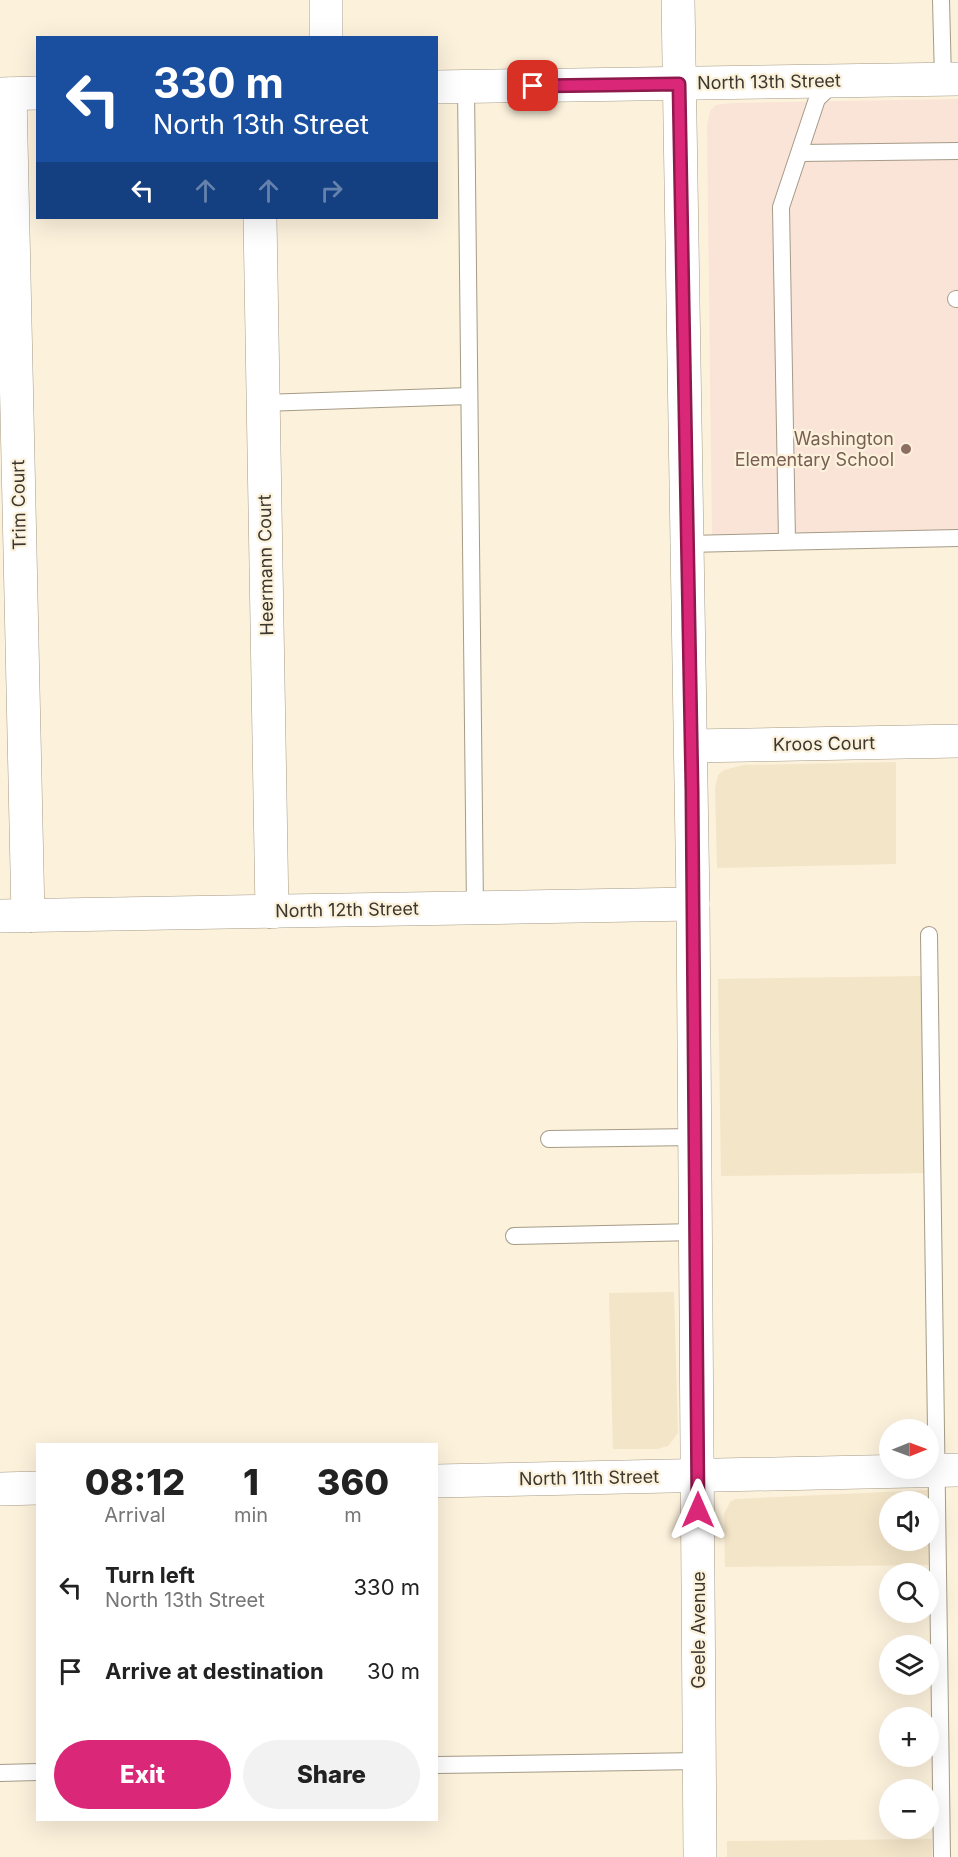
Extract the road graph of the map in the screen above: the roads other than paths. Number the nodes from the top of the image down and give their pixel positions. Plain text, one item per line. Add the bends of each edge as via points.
1 (326, 0) edge
2 (678, 0) edge
3 (941, 0) edge
4 (326, 36) edge
5 (950, 79) edge
6 (836, 81) junction
7 (679, 84) junction
8 (451, 87) edge
9 (16, 94) edge
10 (958, 151) edge
11 (800, 153) junction
12 (260, 219) edge
13 (469, 396) junction
14 (263, 403) junction
15 (958, 538) edge
16 (787, 541) junction
17 (687, 544) junction
18 (958, 741) edge
19 (691, 746) junction
20 (693, 904) junction
21 (475, 908) junction
22 (272, 912) junction
23 (14, 916) edge
24 (929, 935) dead end
25 (695, 1137) junction
26 (549, 1139) dead end
27 (696, 1232) junction
28 (514, 1236) dead end
29 (948, 1470) edge
30 (698, 1476) junction
31 (438, 1481) edge
32 (36, 1488) edge
33 (0, 1489) edge
34 (700, 1761) junction
35 (438, 1766) edge
36 (36, 1772) edge
37 (0, 1773) edge
38 (700, 1857) edge
39 (942, 1857) edge

1 - 4 street
2 - 7 street, Geele Avenue
3 - 5 lane
5 - 6 street, North 13th Street
6 - 7 street, North 13th Street
6 - 11 lane via 818,99
7 - 8 street, North 13th Street
7 - 17 street, Geele Avenue
8 - 13 lane
9 - 23 street, Trim Court
10 - 11 lane
11 - 16 lane via 781,207
12 - 14 street, Heermann Court
13 - 14 lane
13 - 21 lane
14 - 22 street, Heermann Court
15 - 16 lane
16 - 17 lane
17 - 19 street, Geele Avenue
18 - 19 street, Kroos Court
19 - 20 street, Geele Avenue
20 - 21 street, North 12th Street
20 - 25 street, Geele Avenue
21 - 22 street, North 12th Street
22 - 23 street, North 12th Street
24 - 29 lane
25 - 26 lane
25 - 27 street, Geele Avenue
27 - 28 lane
27 - 30 street, Geele Avenue
29 - 30 street, North 11th Street
29 - 39 lane
30 - 31 street, North 11th Street
30 - 34 street, Geele Avenue
32 - 33 street
34 - 35 lane
34 - 38 street, Geele Avenue
36 - 37 lane

